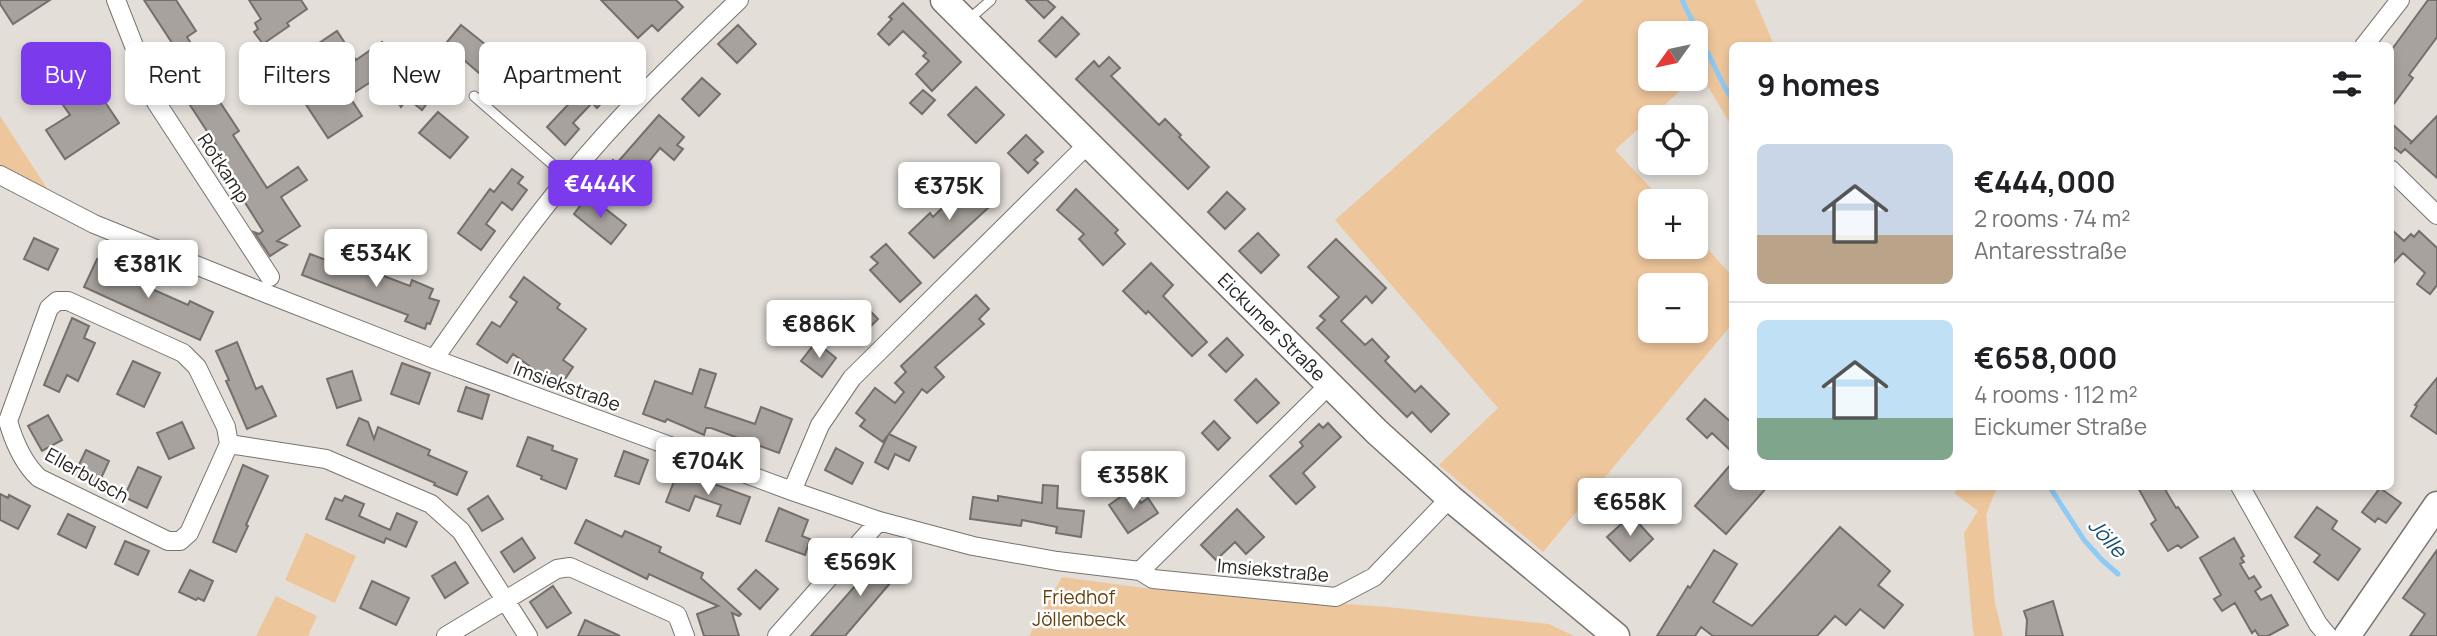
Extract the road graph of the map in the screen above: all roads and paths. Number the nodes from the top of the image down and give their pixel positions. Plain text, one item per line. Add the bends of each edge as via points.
1 (116, 0) edge
2 (739, 0) edge
3 (944, 0) edge
4 (990, 0) edge
5 (2400, 0) edge
6 (966, 22) junction
7 (2367, 42) edge
8 (474, 96) dead end
9 (1088, 143) junction
10 (2394, 173) edge
11 (0, 175) edge
12 (568, 178) junction
13 (2437, 215) edge
14 (270, 278) dead end
15 (434, 359) junction
16 (1329, 384) junction
17 (229, 444) junction
18 (2242, 490) edge
19 (792, 491) junction
20 (1450, 498) junction
21 (2437, 505) edge
22 (879, 521) junction
23 (1140, 571) junction
24 (505, 599) junction
25 (446, 636) edge
26 (528, 636) edge
27 (685, 636) edge
28 (777, 636) edge
29 (1616, 636) edge
30 (2328, 636) edge
31 (2347, 636) edge

1 - 14 street, Rotkamp via 156,102
2 - 12 street
3 - 6 main road, Eickumer Straße
4 - 6 lane
5 - 7 street
6 - 9 main road, Eickumer Straße
8 - 12 lane
9 - 16 main road, Eickumer Straße
9 - 19 street via 852,378 820,425
10 - 13 street
11 - 15 street, Imsiekstraße via 94,224
12 - 15 street
15 - 19 street, Imsiekstraße
16 - 20 main road, Eickumer Straße
16 - 23 street
17 - 17 street, Ellerbusch via 189,533 180,541 167,541 39,478 28,467 8,421 50,308 57,301 68,301 183,353 197,367 226,427
17 - 24 street via 326,459 431,505 461,531
18 - 30 street
19 - 22 street, Imsiekstraße
20 - 23 street, Imsiekstraße via 1374,577 1336,597 1153,579
20 - 29 main road, Eickumer Straße
21 - 31 main road
22 - 23 street, Imsiekstraße via 973,546
22 - 28 street
24 - 25 street
24 - 26 street
24 - 27 street via 557,569 570,567 677,615

